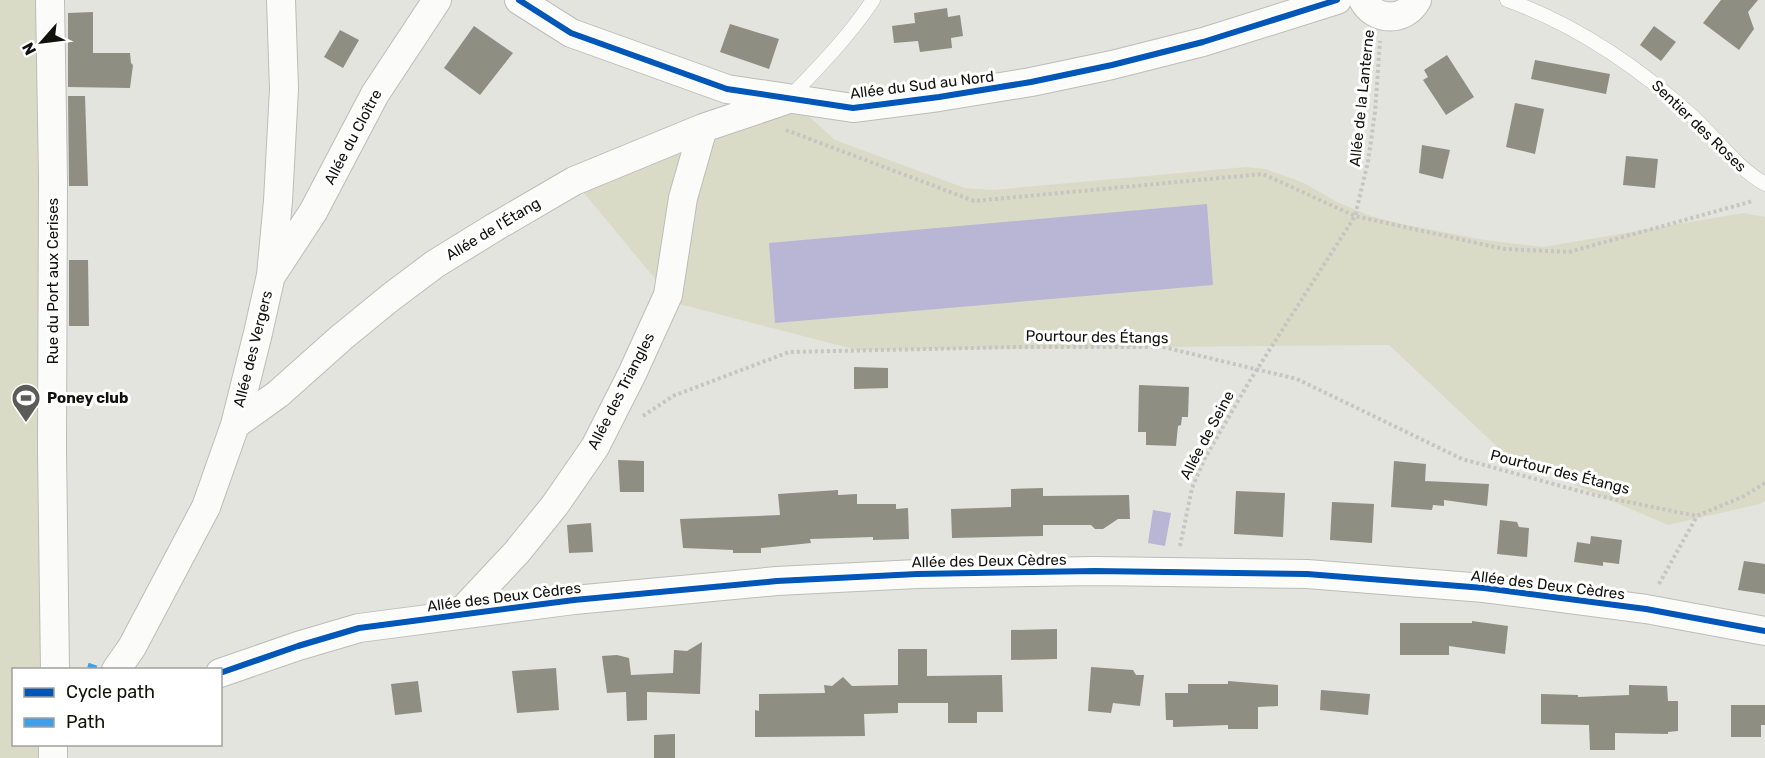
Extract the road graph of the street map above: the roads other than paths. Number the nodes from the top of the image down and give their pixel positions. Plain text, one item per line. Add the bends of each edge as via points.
1 (50, 0) edge
2 (281, 0) edge
3 (437, 0) edge
4 (519, 0) edge
5 (873, 0) edge
6 (1337, 0) edge
7 (1417, 0) edge
8 (1507, 0) edge
9 (1373, 8) edge
10 (789, 98) junction
11 (703, 128) junction
12 (1765, 184) edge
13 (271, 275) junction
14 (235, 425) junction
15 (458, 615) junction
16 (1765, 631) edge
17 (54, 668) edge
18 (117, 668) edge
19 (222, 672) edge

1 - 17 street, Rue du Port aux Cerises
2 - 13 street, Allée des Vergers via 284,89
3 - 13 street, Allée du Cloître via 375,94 313,212
4 - 10 street, Allée du Sud au Nord via 571,33 593,41 727,89
5 - 10 lane via 827,59
6 - 10 street, Allée du Sud au Nord via 1203,42 1031,82 853,108
7 - 9 street via 1407,12 1396,17
8 - 12 lane, Sentier des Roses via 1572,27 1628,64 1676,102 1750,176
10 - 11 street, Allée de l'Étang
11 - 14 street, Allée de l'Étang via 574,181 435,264
11 - 15 street, Allée des Triangles via 683,198 668,295 632,375 595,447 555,505 518,552
13 - 14 street, Allée des Vergers
14 - 18 street, Allée des Vergers via 206,507 132,647
15 - 16 street, Allée des Deux Cèdres via 777,581 917,574 1176,571 1307,574 1484,588 1646,609
15 - 19 street, Allée des Deux Cèdres via 360,628

